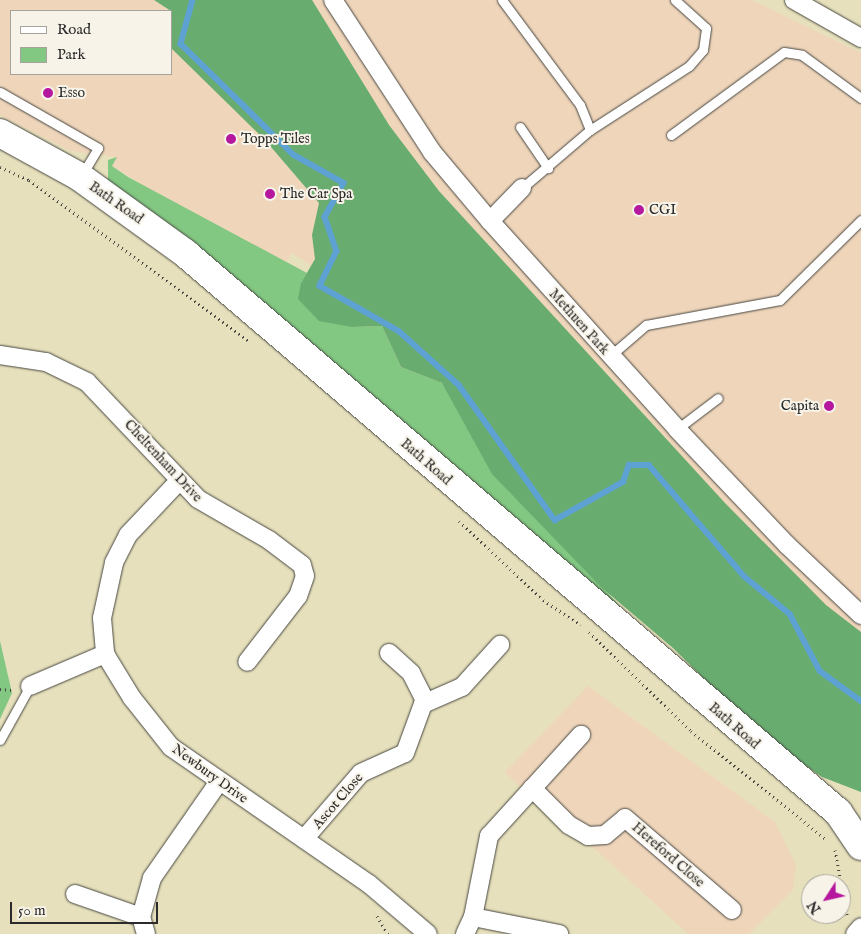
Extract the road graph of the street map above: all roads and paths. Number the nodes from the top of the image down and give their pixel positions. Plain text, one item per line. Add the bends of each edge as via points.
1 (333, 0) edge
2 (502, 0) edge
3 (676, 0) edge
4 (794, 0) edge
5 (861, 38) edge
6 (0, 92) edge
7 (861, 98) edge
8 (520, 127) dead end
9 (590, 130) junction
10 (0, 133) edge
11 (671, 135) dead end
12 (0, 167) edge
13 (548, 168) junction
14 (80, 177) junction
15 (522, 188) joint
16 (861, 220) edge
17 (490, 221) junction
18 (257, 347) dead end
19 (0, 355) edge
20 (610, 356) junction
21 (718, 398) dead end
22 (677, 428) junction
23 (179, 481) junction
24 (452, 514) dead end
25 (861, 615) edge
26 (500, 645) dead end
27 (388, 653) dead end
28 (105, 654) junction
29 (247, 662) dead end
30 (30, 686) joint
31 (426, 702) junction
32 (582, 734) dead end
33 (0, 740) edge
34 (218, 783) junction
35 (532, 788) junction
36 (850, 816) edge
37 (304, 839) junction
38 (861, 846) edge
39 (75, 894) dead end
40 (732, 910) dead end
41 (473, 918) junction
42 (144, 926) edge
43 (854, 928) edge
44 (428, 934) edge
45 (465, 934) edge
46 (560, 934) edge

1 - 17 street, Methuen Park via 432,152
2 - 9 lane via 588,118
3 - 9 lane via 706,28 703,50 689,66
4 - 5 street
6 - 14 lane via 98,148
7 - 11 lane via 802,56 784,52
8 - 13 lane
9 - 13 lane
10 - 14 main road, Bath Road
12 - 18 path via 29,180
13 - 15 lane
14 - 36 main road, Bath Road via 185,253
15 - 17 street
16 - 20 lane via 780,300 646,324
17 - 20 street, Methuen Park
19 - 23 street, Cheltenham Drive via 46,362 87,382
20 - 22 street, Methuen Park
21 - 22 lane
22 - 25 street, Methuen Park via 787,545
23 - 28 street, Newbury Drive via 134,528 114,563 102,618
23 - 29 street, Cheltenham Drive via 222,517 292,555 305,570 298,596
24 - 43 path via 543,600 586,628 691,731 833,844
26 - 31 street via 462,687
27 - 31 street via 411,672
28 - 30 street
28 - 34 street, Newbury Drive via 157,731
30 - 33 lane
31 - 37 street, Ascot Close via 405,753 361,773
32 - 35 street
34 - 37 street, Newbury Drive
34 - 42 street via 152,878
35 - 40 street, Hereford Close via 569,825 588,836 605,835 625,818
35 - 41 street via 489,836
36 - 38 main road, Bath Road
37 - 44 street, Newbury Drive via 369,884
39 - 42 street
41 - 45 street
41 - 46 street

